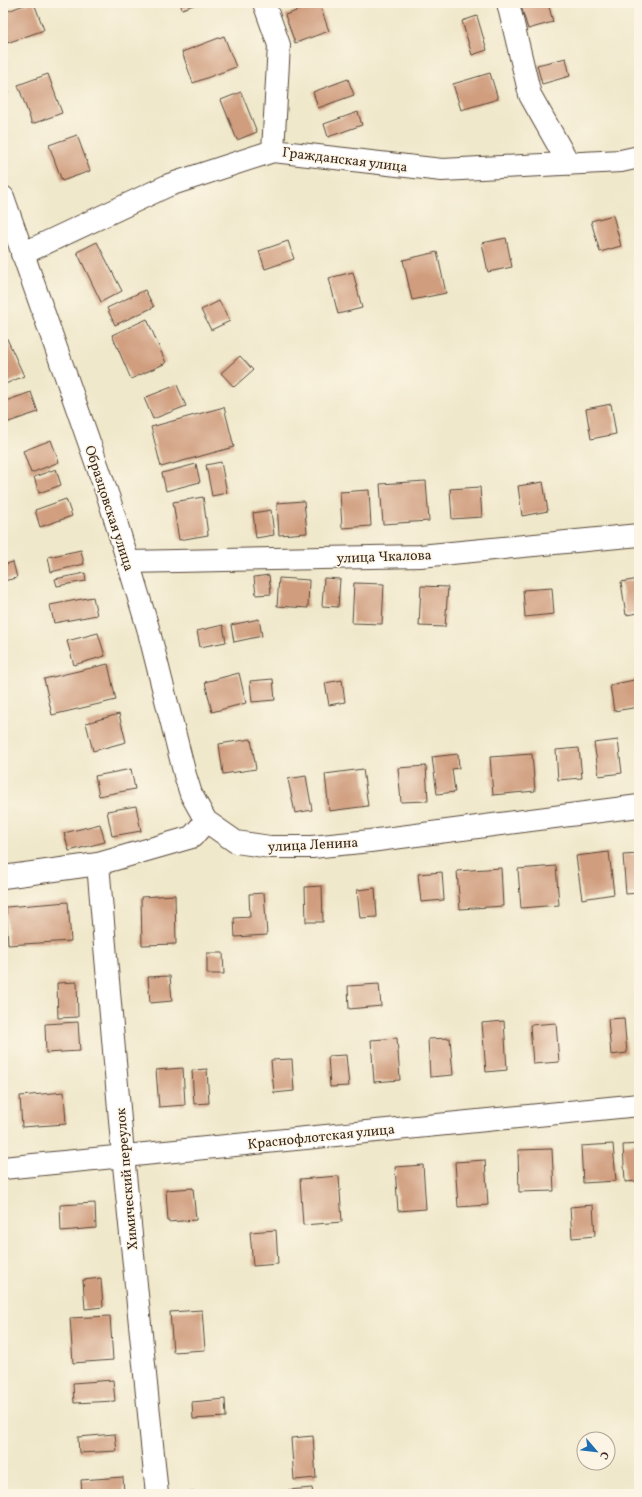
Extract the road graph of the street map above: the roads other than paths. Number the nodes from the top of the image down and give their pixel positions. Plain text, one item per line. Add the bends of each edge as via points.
1 (264, 3) edge
2 (508, 3) edge
3 (273, 151) junction
4 (639, 157) edge
5 (569, 164) junction
6 (3, 197) edge
7 (22, 254) junction
8 (639, 535) edge
9 (128, 562) junction
10 (639, 806) edge
11 (206, 821) junction
12 (98, 864) junction
13 (3, 878) edge
14 (639, 1105) edge
15 (123, 1155) junction
16 (3, 1168) edge
17 (157, 1494) edge

1 - 3 street via 279,44
2 - 5 street via 530,95
3 - 5 street, Гражданская улица via 442,170
3 - 7 street, Гражданская улица via 169,185
4 - 5 street, Гражданская улица via 621,161
6 - 7 street, Образцовская улица
7 - 9 street, Образцовская улица via 109,500
8 - 9 street, улица Чкалова via 420,556
9 - 11 street, Образцовская улица via 148,628 185,775
10 - 11 street, улица Ленина via 312,847 270,847 236,842
11 - 12 street via 192,837
12 - 13 street
12 - 15 street, Химический переулок
14 - 15 street, Краснофлотская улица
15 - 16 street, Краснофлотская улица
15 - 17 street, Химический переулок

